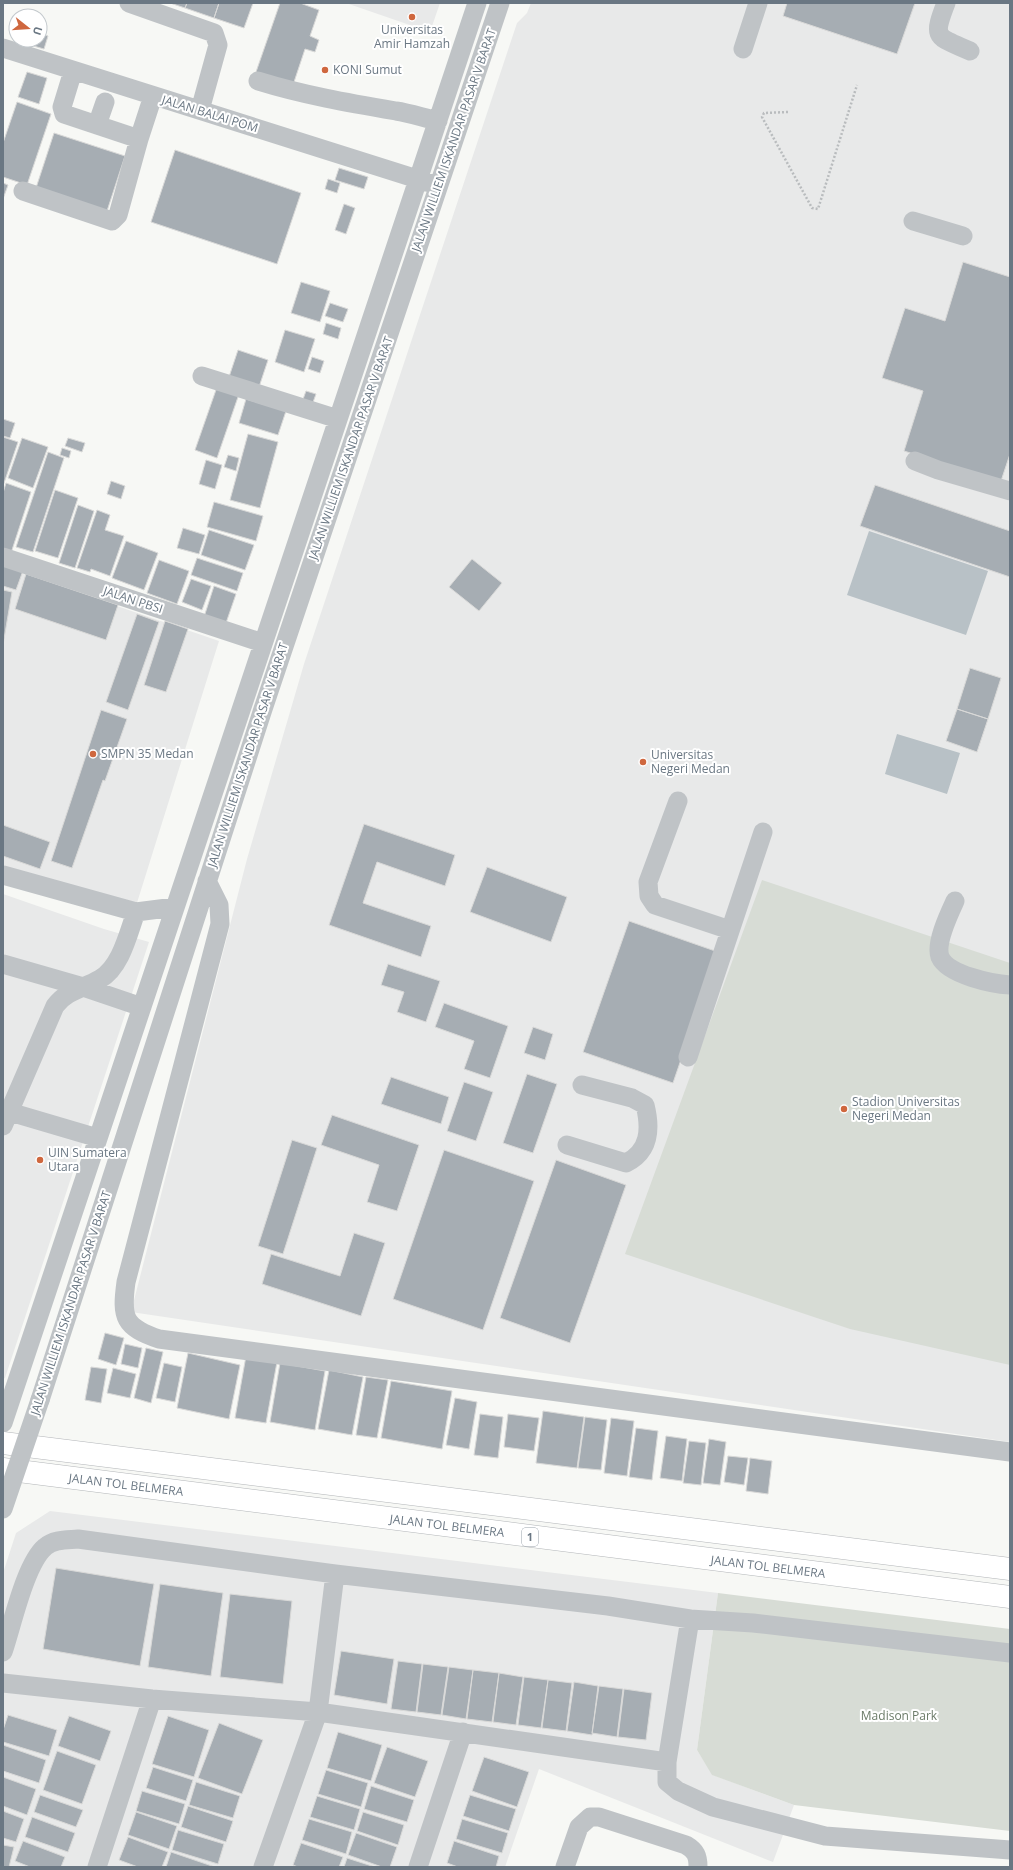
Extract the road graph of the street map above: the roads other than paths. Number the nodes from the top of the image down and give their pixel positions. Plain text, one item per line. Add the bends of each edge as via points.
1 (129, 3) edge
2 (477, 3) edge
3 (500, 3) edge
4 (758, 3) edge
5 (946, 3) edge
6 (3, 48) edge
7 (743, 49) dead end
8 (970, 51) dead end
9 (74, 71) junction
10 (258, 81) dead end
11 (153, 96) junction
12 (105, 102) dead end
13 (200, 110) junction
14 (438, 121) junction
15 (97, 125) junction
16 (139, 139) junction
17 (418, 179) junction
18 (439, 186) junction
19 (23, 191) dead end
20 (913, 221) dead end
21 (963, 236) dead end
22 (202, 376) dead end
23 (348, 389) junction
24 (368, 395) junction
25 (338, 419) junction
26 (915, 461) dead end
27 (1010, 491) edge
28 (3, 558) edge
29 (263, 643) junction
30 (678, 801) dead end
31 (763, 832) dead end
32 (3, 875) edge
33 (207, 881) junction
34 (955, 901) dead end
35 (175, 907) junction
36 (136, 912) junction
37 (730, 930) junction
38 (3, 964) edge
39 (1010, 985) edge
40 (83, 987) junction
41 (142, 1007) junction
42 (688, 1057) dead end
43 (582, 1085) dead end
44 (5, 1116) edge
45 (98, 1138) junction
46 (568, 1145) dead end
47 (3, 1422) edge
48 (3, 1443) edge
49 (1010, 1452) edge
50 (3, 1469) edge
51 (3, 1509) edge
52 (1010, 1569) edge
53 (335, 1574) junction
54 (1010, 1597) edge
55 (690, 1619) junction
56 (3, 1652) edge
57 (1010, 1653) edge
58 (3, 1683) edge
59 (152, 1699) junction
60 (318, 1712) junction
61 (463, 1732) junction
62 (667, 1762) junction
63 (1010, 1850) edge
64 (97, 1867) edge
65 (263, 1867) edge
66 (418, 1867) edge
67 (565, 1867) edge
68 (698, 1867) edge

1 - 13 street via 217,36 218,45
2 - 14 street, JALAN WILLIEM ISKANDAR PASAR V BARAT
3 - 18 street, JALAN WILLIEM ISKANDAR PASAR V BARAT
4 - 7 street
5 - 8 street via 937,26 939,34
6 - 9 street, JALAN BALAI POM
9 - 11 street, JALAN BALAI POM
9 - 15 street via 62,112
10 - 14 street via 314,96
11 - 13 street, JALAN BALAI POM
11 - 16 street
12 - 15 street
13 - 17 street, JALAN BALAI POM
14 - 17 street, JALAN WILLIEM ISKANDAR PASAR V BARAT
15 - 16 street
16 - 19 street via 118,215 112,221
17 - 18 street, JALAN BALAI POM
17 - 23 street, JALAN WILLIEM ISKANDAR PASAR V BARAT
18 - 24 street, JALAN WILLIEM ISKANDAR PASAR V BARAT
20 - 21 street
22 - 25 street
23 - 24 street
23 - 25 street, JALAN WILLIEM ISKANDAR PASAR V BARAT
24 - 33 street, JALAN WILLIEM ISKANDAR PASAR V BARAT
25 - 29 street, JALAN WILLIEM ISKANDAR PASAR V BARAT
26 - 27 street
28 - 29 street, JALAN PBSI
29 - 35 street, JALAN WILLIEM ISKANDAR PASAR V BARAT
30 - 37 street via 648,882 649,896 655,904
31 - 37 street
32 - 36 street
33 - 49 street via 219,905 220,924 126,1282 124,1311 133,1328 142,1334 159,1339
33 - 51 street, JALAN WILLIEM ISKANDAR PASAR V BARAT, bridge
34 - 39 street via 940,943 940,957 946,964 963,974 983,982
35 - 36 street
35 - 41 street, JALAN WILLIEM ISKANDAR PASAR V BARAT
36 - 40 street via 110,971
37 - 42 street
38 - 40 street
40 - 41 street
40 - 44 street via 62,997 56,1006
41 - 45 street, JALAN WILLIEM ISKANDAR PASAR V BARAT
43 - 46 street via 632,1098 646,1105 648,1133 642,1152 626,1163
44 - 45 street
45 - 47 street, JALAN WILLIEM ISKANDAR PASAR V BARAT
48 - 52 highway, 1
50 - 54 highway, JALAN TOL BELMERA / 1
53 - 55 street via 608,1606
53 - 56 street via 78,1539 56,1541 46,1546 31,1568
53 - 60 street
55 - 57 street via 753,1623
55 - 62 street
58 - 59 street
59 - 60 street
59 - 64 street
60 - 61 street
60 - 65 street
61 - 62 street
61 - 66 street
62 - 63 street via 667,1782 678,1791 713,1807 802,1831 825,1836
67 - 68 street via 579,1827 590,1817 599,1817 686,1845 694,1850 698,1857

